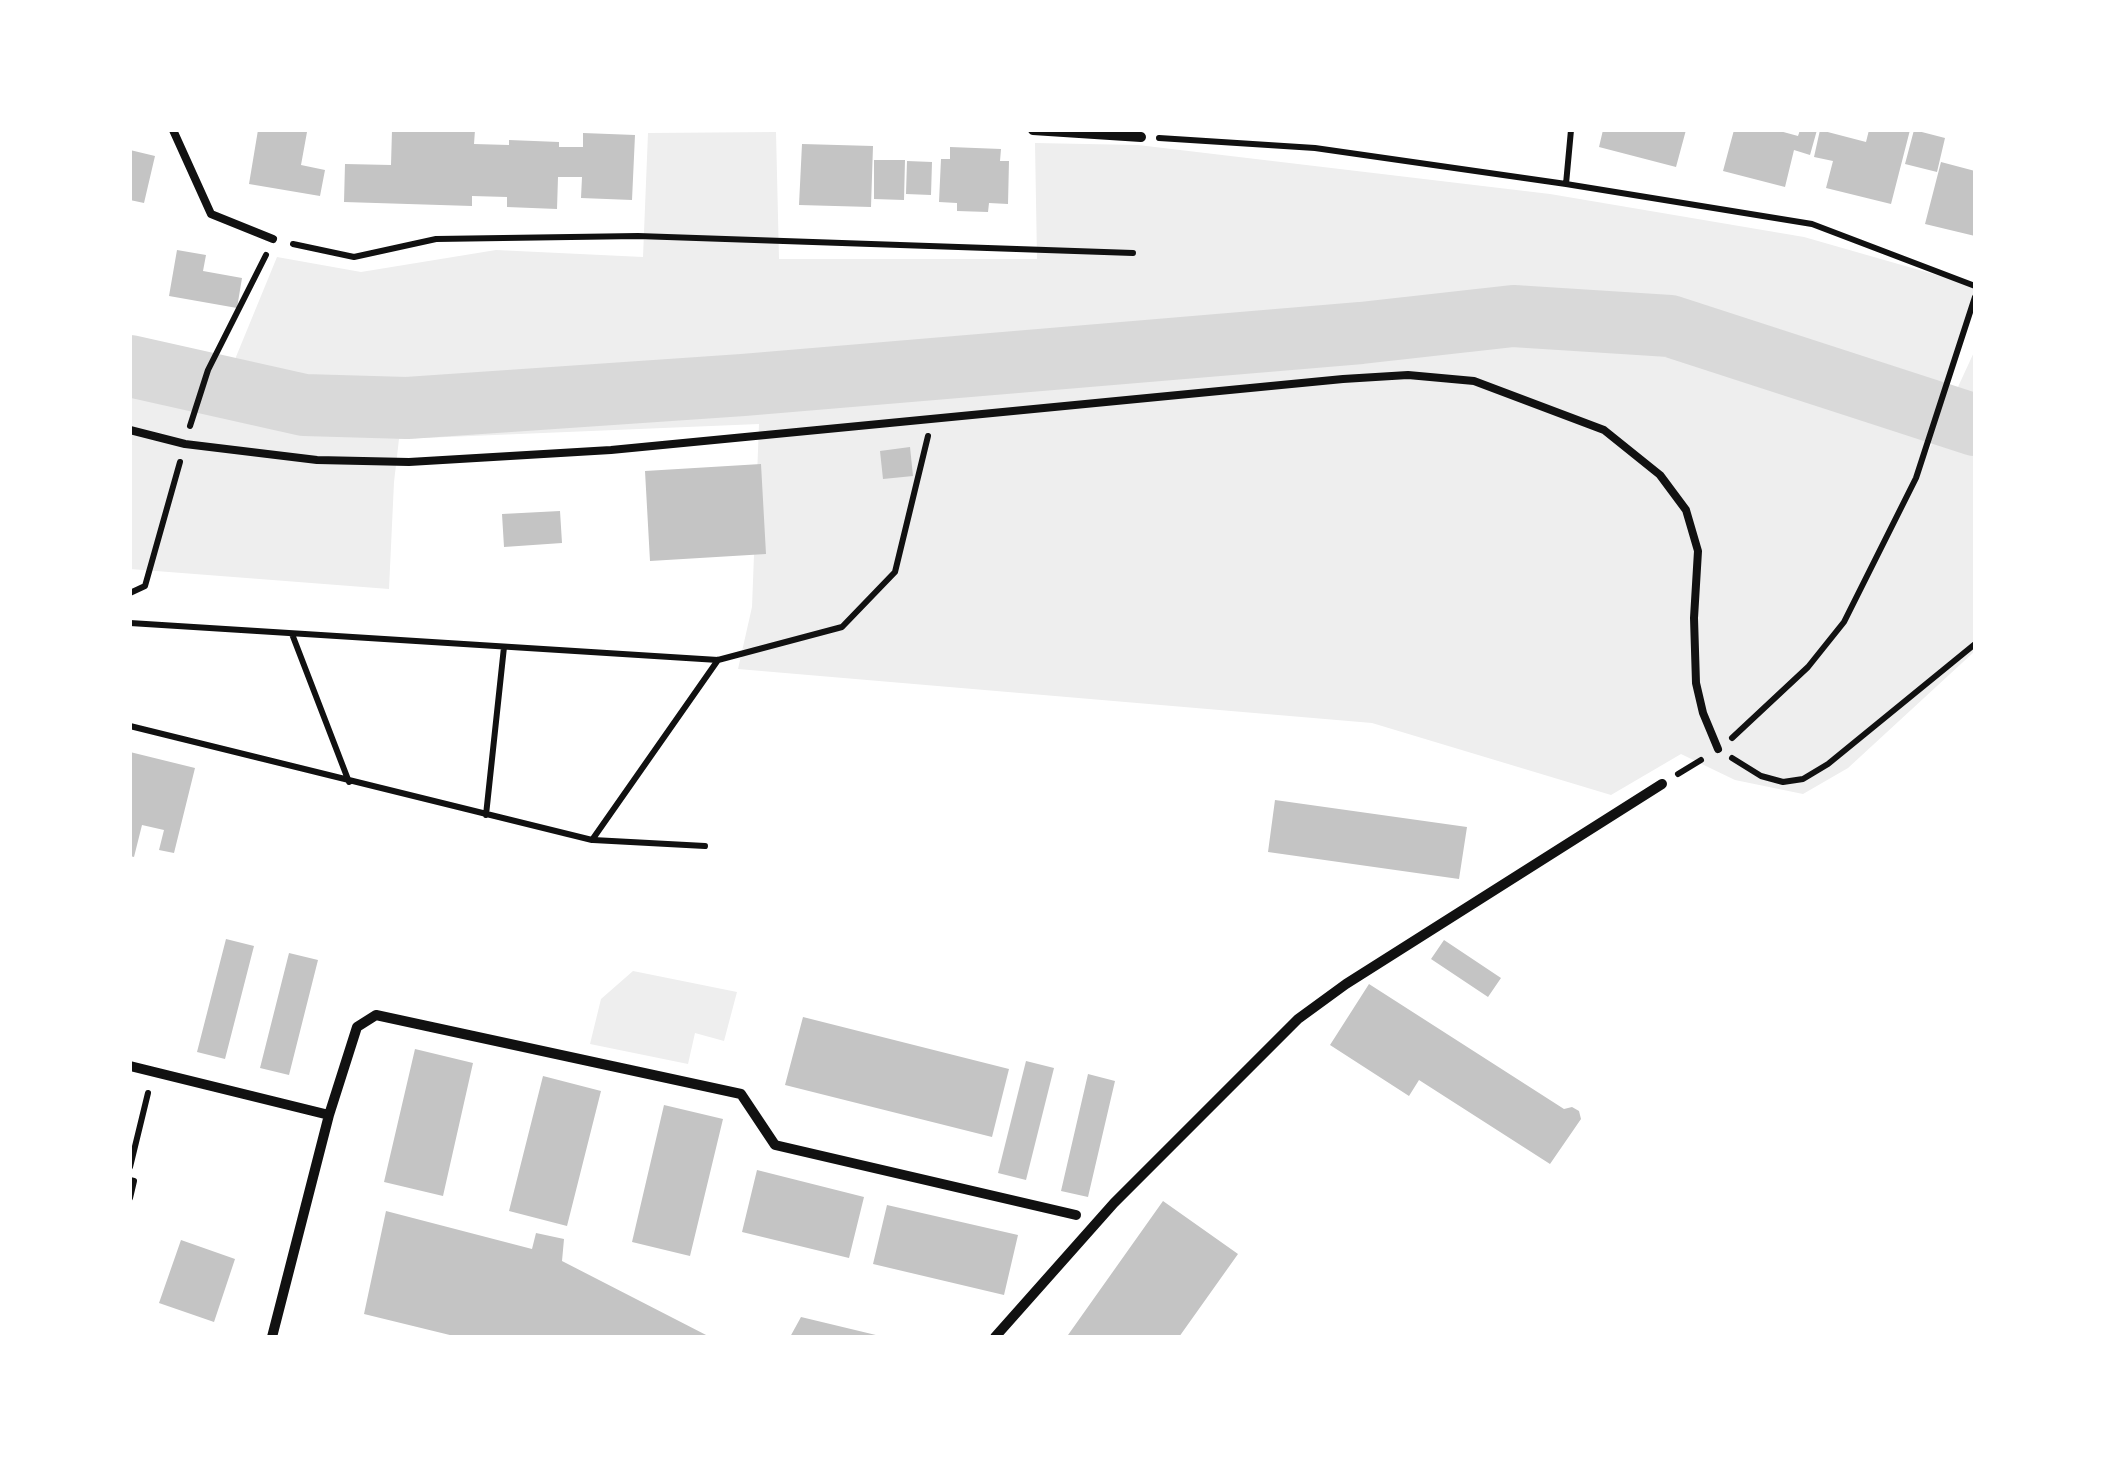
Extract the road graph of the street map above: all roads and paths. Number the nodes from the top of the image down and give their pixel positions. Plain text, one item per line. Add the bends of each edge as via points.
1 (173, 130) edge
2 (1033, 130) edge
3 (1570, 130) edge
4 (1141, 137) joint
5 (1566, 184) junction
6 (274, 240) junction
7 (1133, 253) dead end
8 (1975, 286) edge
9 (1975, 296) edge
10 (195, 410) dead end
11 (932, 420) junction
12 (130, 430) edge
13 (185, 444) junction
14 (130, 594) edge
15 (130, 624) edge
16 (292, 634) junction
17 (1975, 644) edge
18 (504, 647) junction
19 (718, 660) junction
20 (130, 726) edge
21 (1718, 750) junction
22 (349, 782) junction
23 (1662, 784) joint
24 (486, 815) junction
25 (592, 840) junction
26 (705, 846) dead end
27 (130, 1066) edge
28 (153, 1072) junction
29 (329, 1114) junction
30 (130, 1167) edge
31 (130, 1180) edge
32 (130, 1198) edge
33 (1076, 1215) dead end
34 (272, 1337) edge
35 (995, 1337) edge

1 - 6 lane via 210,214
2 - 4 street
3 - 5 path
4 - 5 path via 1315,148
5 - 8 path via 1812,224
6 - 7 path via 354,257 436,240 638,236
6 - 10 path via 208,370
9 - 21 path via 1916,478 1844,622 1808,668
11 - 13 lane via 409,462 316,460
11 - 19 path via 895,572 842,627
11 - 21 lane via 1408,375 1474,382 1604,430 1660,475 1686,510 1698,551 1696,682
12 - 13 lane
13 - 14 path via 146,586
15 - 16 path
16 - 18 path
16 - 22 path
17 - 21 path via 1803,778 1762,776
18 - 19 path
18 - 24 path
19 - 25 path
20 - 22 path
21 - 23 path
22 - 24 path
23 - 35 street via 1298,1019 1114,1202
24 - 25 path
25 - 26 path
27 - 28 street
28 - 29 street
28 - 30 path
29 - 33 street via 358,1027 376,1015 741,1094 775,1146
29 - 34 street
31 - 32 path

